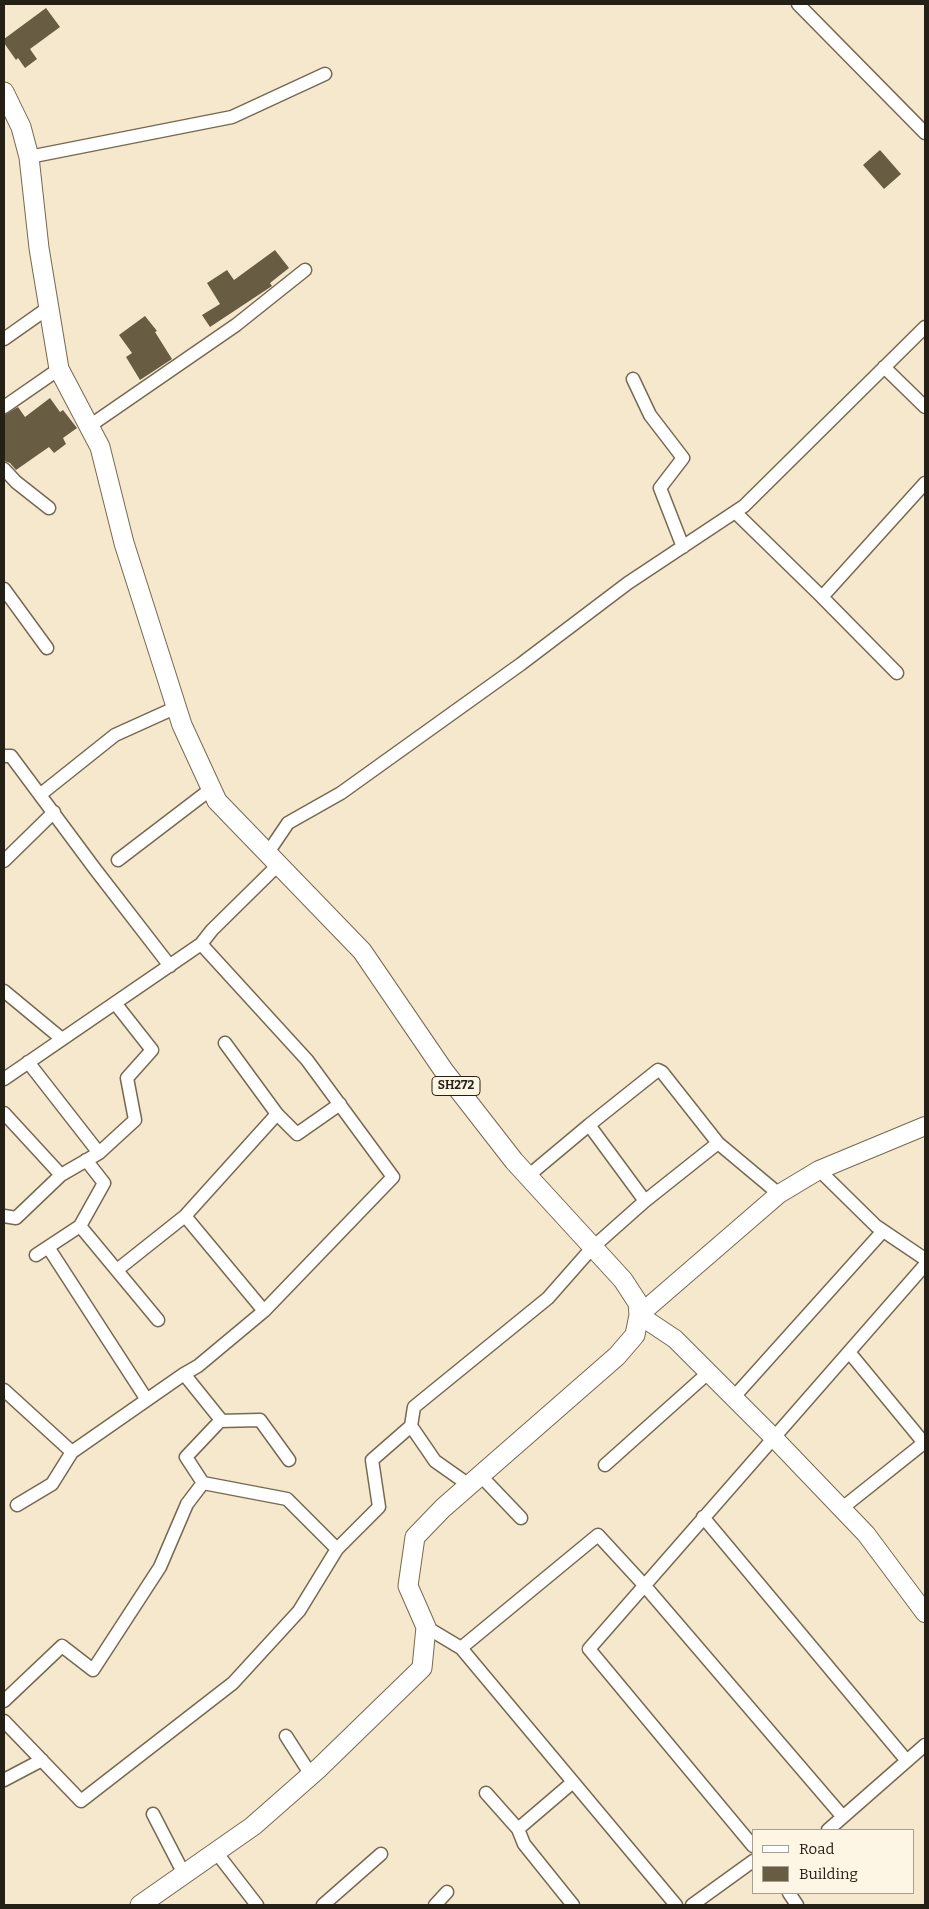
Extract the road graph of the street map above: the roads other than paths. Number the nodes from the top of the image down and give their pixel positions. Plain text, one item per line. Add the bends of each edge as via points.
1 (798, 4) edge
2 (325, 74) dead end
3 (4, 92) edge
4 (925, 133) edge
5 (29, 157) junction
6 (306, 270) dead end
7 (48, 308) junction
8 (925, 327) edge
9 (4, 339) edge
10 (884, 367) junction
11 (59, 369) junction
12 (633, 379) dead end
13 (925, 406) edge
14 (4, 407) edge
15 (88, 427) junction
16 (4, 469) edge
17 (925, 483) edge
18 (49, 508) dead end
19 (735, 512) junction
20 (683, 547) junction
21 (4, 589) edge
22 (822, 597) junction
23 (47, 648) dead end
24 (897, 673) dead end
25 (177, 707) junction
26 (4, 756) edge
27 (212, 789) junction
28 (41, 794) junction
29 (54, 812) junction
30 (118, 860) dead end
31 (273, 860) junction
32 (4, 861) edge
33 (201, 944) junction
34 (170, 966) junction
35 (4, 991) edge
36 (115, 1003) junction
37 (62, 1039) junction
38 (225, 1043) dead end
39 (28, 1062) junction
40 (4, 1079) edge
41 (340, 1104) junction
42 (4, 1113) edge
43 (277, 1114) junction
44 (589, 1125) junction
45 (925, 1126) edge
46 (718, 1142) junction
47 (99, 1153) junction
48 (86, 1160) junction
49 (819, 1170) junction
50 (61, 1175) junction
51 (528, 1176) junction
52 (779, 1194) junction
53 (645, 1201) junction
54 (4, 1216) edge
55 (185, 1216) junction
56 (80, 1226) junction
57 (883, 1231) junction
58 (48, 1247) junction
59 (592, 1248) junction
60 (36, 1255) dead end
61 (925, 1259) edge
62 (925, 1265) edge
63 (117, 1270) junction
64 (264, 1311) junction
65 (640, 1316) junction
66 (158, 1320) dead end
67 (849, 1352) junction
68 (708, 1373) junction
69 (184, 1374) junction
70 (4, 1390) edge
71 (734, 1398) junction
72 (147, 1400) junction
73 (219, 1422) junction
74 (411, 1426) junction
75 (774, 1438) junction
76 (924, 1442) edge
77 (72, 1452) junction
78 (289, 1460) dead end
79 (605, 1466) dead end
80 (474, 1480) junction
81 (203, 1483) junction
82 (17, 1505) dead end
83 (841, 1510) junction
84 (703, 1517) junction
85 (521, 1518) dead end
86 (337, 1549) junction
87 (644, 1585) junction
88 (925, 1612) edge
89 (426, 1627) junction
90 (461, 1648) junction
91 (4, 1701) edge
92 (4, 1721) edge
93 (286, 1736) dead end
94 (925, 1745) edge
95 (42, 1760) junction
96 (907, 1760) junction
97 (311, 1775) junction
98 (4, 1780) edge
99 (573, 1782) junction
100 (486, 1793) dead end
101 (153, 1814) dead end
102 (843, 1817) junction
103 (518, 1829) junction
104 (829, 1829) edge
105 (752, 1845) edge
106 (216, 1852) junction
107 (381, 1854) dead end
108 (752, 1862) edge
109 (184, 1874) junction
110 (447, 1892) dead end
111 (790, 1894) edge
112 (140, 1905) edge
113 (258, 1905) edge
114 (323, 1905) edge
115 (435, 1905) edge
116 (573, 1905) edge
117 (676, 1905) edge
118 (692, 1905) edge
119 (797, 1905) edge

1 - 4 street
2 - 5 street via 232,117
3 - 5 main road, SH272 via 21,127
5 - 7 main road, SH272
6 - 15 street via 236,325
7 - 9 street
7 - 11 main road, SH272
8 - 10 street
10 - 13 street
10 - 19 street
11 - 14 street
11 - 15 main road, SH272
12 - 20 street via 650,415 684,458 660,488
15 - 25 main road, SH272 via 100,447 124,543
16 - 18 street
17 - 22 street
19 - 20 street
19 - 22 street
20 - 31 street via 341,793 288,823
21 - 23 street
22 - 24 street
25 - 27 main road, SH272
25 - 28 street via 115,735
26 - 28 street via 11,756
27 - 30 street
27 - 31 main road, SH272 via 217,801
28 - 29 street
29 - 32 street
29 - 34 street
31 - 33 street
31 - 51 main road, SH272 via 362,951 444,1071
33 - 34 street
33 - 41 street via 307,1060
34 - 36 street
35 - 37 street
36 - 37 street
36 - 47 street via 152,1050 127,1078 135,1120
37 - 39 street
38 - 43 street
39 - 40 street
39 - 47 street
41 - 43 street via 297,1134
41 - 64 street via 394,1176
42 - 50 street
43 - 55 street
44 - 46 street via 658,1070
44 - 51 street
44 - 53 street
45 - 49 street
46 - 52 street
46 - 53 street
47 - 48 street
48 - 50 street
48 - 56 street via 104,1183
49 - 52 street
49 - 57 street
50 - 54 street via 16,1218
51 - 59 main road, SH272
52 - 65 street
53 - 59 street
55 - 63 street
55 - 64 street
56 - 58 street
56 - 63 street
57 - 61 street
57 - 71 street
58 - 60 street
58 - 72 street
59 - 65 main road, SH272 via 623,1280 638,1304
59 - 74 street via 548,1298 414,1407
62 - 67 street
63 - 66 street
64 - 69 street
65 - 68 street via 674,1339
65 - 80 main road via 635,1335 617,1356
67 - 75 street
67 - 76 street
68 - 71 street
68 - 79 street
69 - 72 street
69 - 73 street via 221,1420
70 - 77 street
71 - 75 street
72 - 77 street
73 - 78 street via 260,1420
73 - 81 street via 186,1457
74 - 80 street via 435,1460
74 - 86 street via 372,1460 379,1508
75 - 83 street
75 - 84 street
76 - 83 street
77 - 82 street via 52,1484
80 - 85 street
80 - 89 main road via 415,1537 408,1586
81 - 86 street via 287,1499
81 - 91 street via 187,1504 160,1566 93,1670 62,1646
83 - 88 street via 866,1534
84 - 87 street
84 - 96 street
86 - 95 street via 299,1611 233,1683 81,1801
87 - 90 street via 598,1536
87 - 102 street
87 - 105 street via 590,1649
89 - 90 street
89 - 97 main road via 422,1668
90 - 99 street
92 - 95 street
93 - 97 street
94 - 96 street
95 - 98 street
96 - 102 street
97 - 106 main road via 253,1826
99 - 103 street
99 - 117 street
100 - 103 street
101 - 109 street
102 - 104 street
103 - 116 street via 524,1844
106 - 109 main road
106 - 113 street
107 - 114 street
108 - 118 street
109 - 112 main road
110 - 115 street
111 - 119 street

